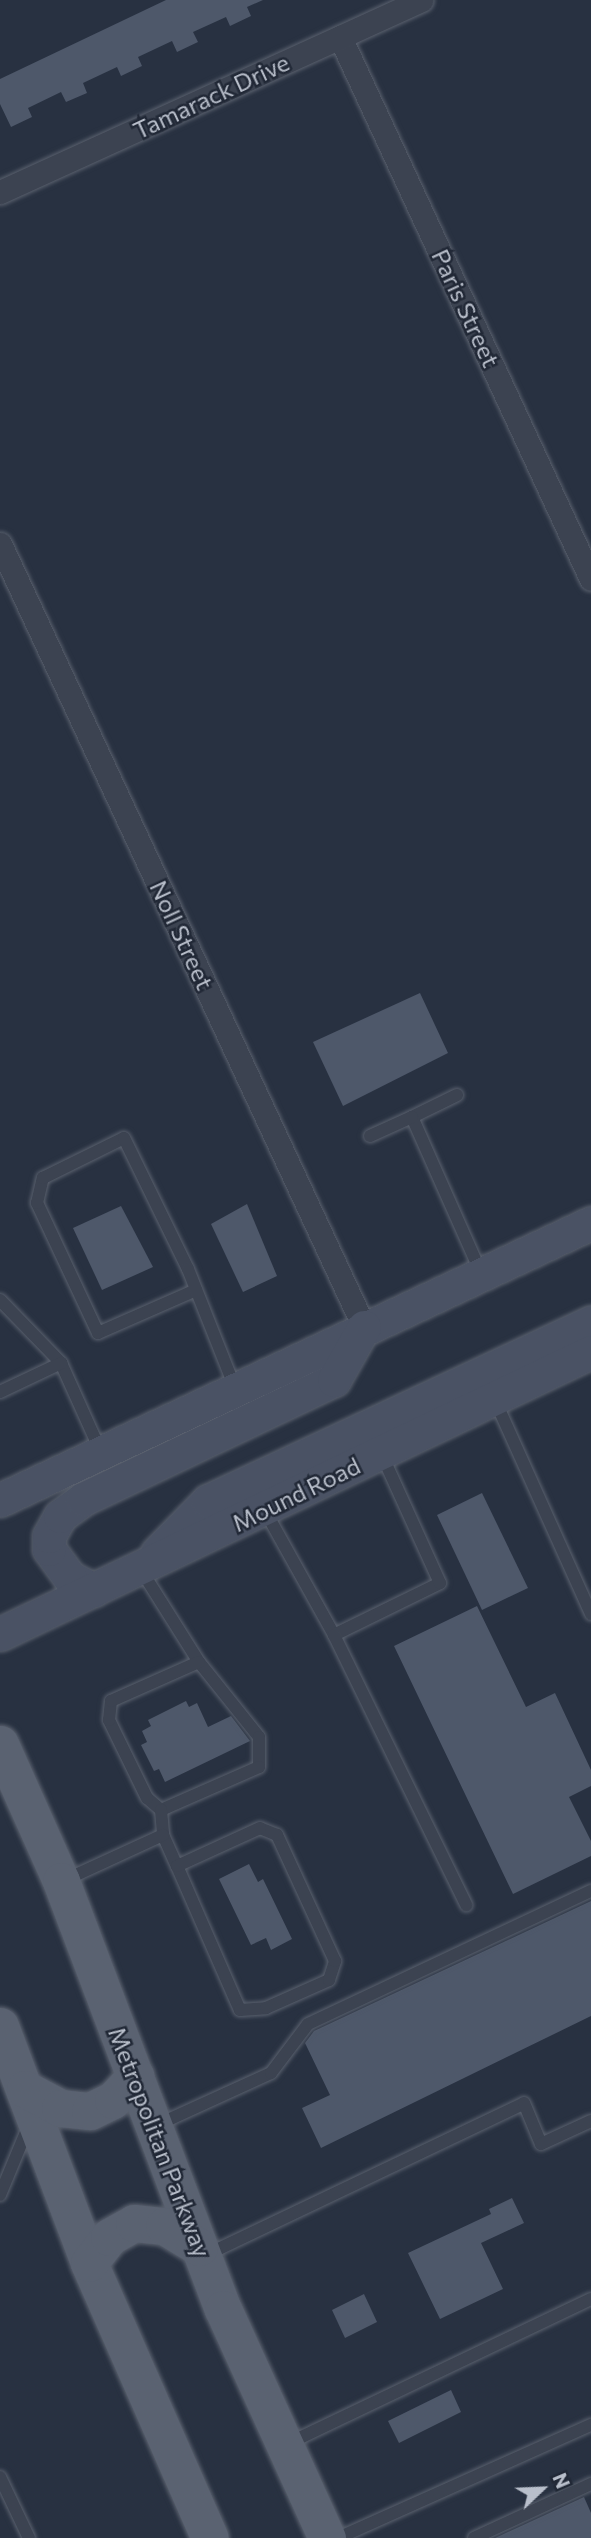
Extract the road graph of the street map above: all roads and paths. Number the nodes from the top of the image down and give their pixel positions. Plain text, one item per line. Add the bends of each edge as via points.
1 (421, 0) edge
2 (340, 37) junction
3 (0, 192) edge
4 (0, 544) edge
5 (591, 579) edge
6 (457, 1095) dead end
7 (412, 1116) junction
8 (370, 1136) dead end
9 (588, 1228) edge
10 (481, 1273) junction
11 (196, 1290) junction
12 (0, 1300) edge
13 (591, 1322) edge
14 (363, 1326) junction
15 (591, 1352) edge
16 (61, 1363) junction
17 (235, 1388) junction
18 (0, 1392) edge
19 (494, 1397) junction
20 (101, 1452) junction
21 (381, 1452) junction
22 (0, 1500) edge
23 (264, 1509) junction
24 (141, 1570) junction
25 (94, 1590) junction
26 (591, 1614) edge
27 (0, 1633) edge
28 (334, 1635) junction
29 (199, 1662) junction
30 (0, 1744) edge
31 (161, 1810) junction
32 (163, 1835) junction
33 (177, 1866) junction
34 (61, 1881) junction
35 (591, 1891) edge
36 (466, 1905) dead end
37 (0, 2026) edge
38 (135, 2076) junction
39 (29, 2100) junction
40 (591, 2121) edge
41 (153, 2127) junction
42 (0, 2195) edge
43 (201, 2252) junction
44 (89, 2263) junction
45 (591, 2299) edge
46 (591, 2425) edge
47 (283, 2445) junction
48 (0, 2477) edge
49 (591, 2484) edge
50 (29, 2538) edge
51 (210, 2538) edge
52 (327, 2538) edge
53 (338, 2538) edge
54 (474, 2538) edge

1 - 2 street, Tamarack Drive
2 - 3 street, Tamarack Drive
2 - 5 street, Paris Street
4 - 14 street, Noll Street
6 - 7 lane
7 - 8 lane
7 - 10 lane
9 - 10 main road
10 - 14 main road
11 - 11 lane via 98,1334 37,1203 43,1178 124,1138
11 - 17 lane
12 - 16 lane
13 - 24 main road via 208,1501
14 - 17 main road
14 - 25 main road via 334,1380 83,1499 60,1516 48,1536 52,1556 70,1578
15 - 19 main road, Mound Road
16 - 18 lane
16 - 20 lane
17 - 20 main road
19 - 21 main road, Mound Road
19 - 26 lane
20 - 22 main road
21 - 23 main road, Mound Road
21 - 28 lane via 440,1583
23 - 24 main road, Mound Road
23 - 28 lane
24 - 25 main road, Mound Road
24 - 29 lane
25 - 27 main road, Mound Road
28 - 36 lane
29 - 31 lane via 111,1701 109,1720 147,1798
29 - 31 lane via 259,1737 259,1767
30 - 34 main road, Metropolitan Parkway
31 - 32 lane
32 - 33 lane
32 - 34 lane
33 - 33 lane via 240,2010 266,2008 329,1980 335,1961 277,1835 260,1828
34 - 38 main road, Metropolitan Parkway
35 - 41 lane via 308,2024 271,2073
37 - 39 main road
38 - 39 main road via 113,2101 90,2111
38 - 41 main road, Metropolitan Parkway
39 - 42 lane
39 - 44 main road
40 - 43 lane via 541,2144 524,2103
41 - 43 main road, Metropolitan Parkway
43 - 44 main road via 164,2226 134,2223 109,2237
43 - 47 main road, Metropolitan Parkway
44 - 51 main road
45 - 47 lane
46 - 53 lane
47 - 52 main road, Metropolitan Parkway
48 - 50 lane
49 - 54 lane

